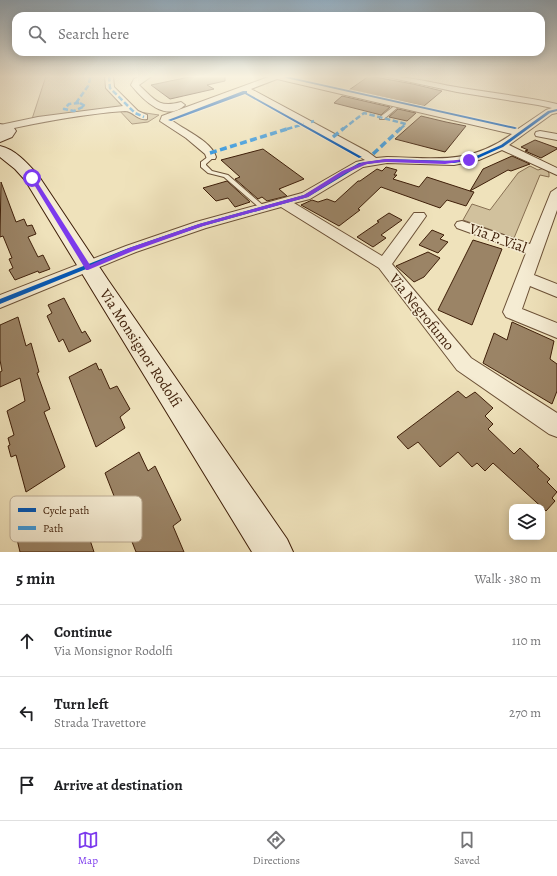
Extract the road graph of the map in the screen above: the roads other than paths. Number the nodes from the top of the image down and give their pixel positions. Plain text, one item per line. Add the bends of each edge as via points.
1 (120, 102) edge
2 (153, 102) edge
3 (190, 102) edge
4 (210, 102) edge
5 (269, 102) edge
6 (387, 102) edge
7 (536, 102) edge
8 (125, 108) junction
9 (394, 108) dead end
10 (557, 109) edge
11 (144, 117) dead end
12 (382, 118) dead end
13 (521, 133) junction
14 (540, 134) dead end
15 (1, 136) edge
16 (557, 137) edge
17 (502, 146) junction
18 (211, 157) joint
19 (373, 161) junction
20 (555, 169) edge
21 (557, 192) edge
22 (284, 203) junction
23 (263, 208) junction
24 (419, 216) dead end
25 (462, 225) dead end
26 (535, 251) junction
27 (384, 264) junction
28 (88, 268) junction
29 (525, 278) junction
30 (557, 291) edge
31 (0, 302) edge
32 (557, 331) edge
33 (557, 426) edge
34 (274, 552) edge

1 - 8 street
2 - 3 street via 165,110
4 - 18 street via 164,120 190,136 210,153
5 - 19 street
6 - 13 street
7 - 10 street
8 - 11 street
8 - 15 street via 28,122
9 - 12 lane
10 - 13 street
13 - 17 street
14 - 16 street
15 - 28 street, Via Monsignor Rodolfi via 32,178
17 - 19 street via 481,156 458,162
17 - 20 street
18 - 23 lane via 203,166 208,171 226,176
19 - 22 street via 353,167 306,196
21 - 26 street, Via P. Vial
22 - 23 street
22 - 27 street, Via Negrofumo
23 - 28 street via 166,237
24 - 27 street
25 - 26 street, Via P. Vial
26 - 29 street, Via P. Vial
27 - 33 street, Via Negrofumo via 464,364
28 - 31 street
28 - 34 street, Via Monsignor Rodolfi
29 - 30 street, Via P. Vial
29 - 32 street, Via P. Vial via 512,312

